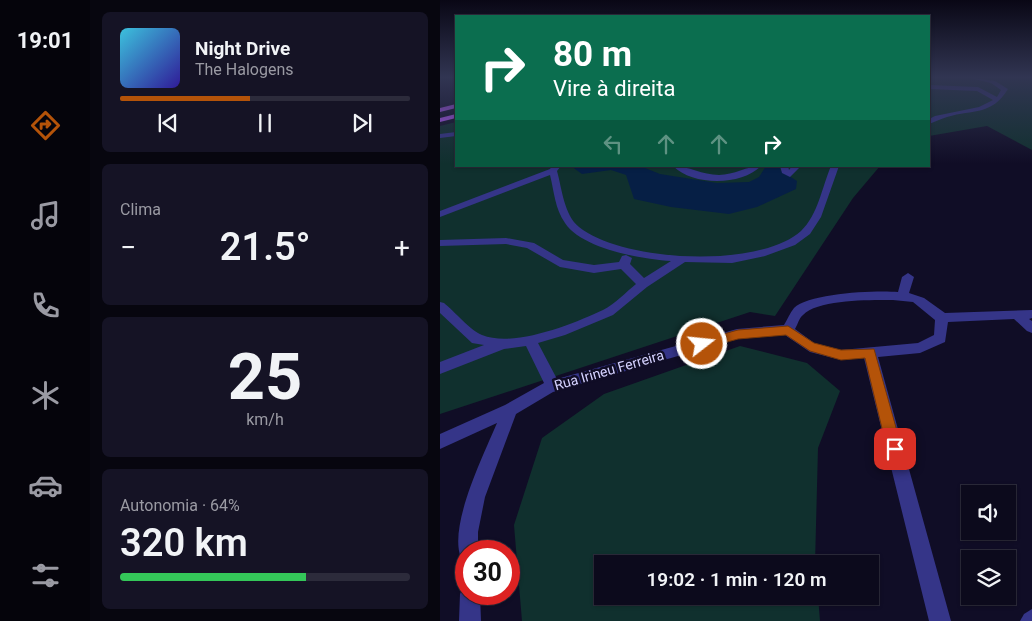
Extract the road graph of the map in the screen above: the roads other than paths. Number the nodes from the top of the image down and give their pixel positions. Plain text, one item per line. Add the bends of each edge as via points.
1 (455, 106) edge
2 (991, 106) edge
3 (440, 110) edge
4 (455, 116) edge
5 (440, 120) edge
6 (930, 122) edge
7 (455, 134) edge
8 (440, 136) edge
9 (678, 167) edge
10 (755, 167) edge
11 (784, 167) edge
12 (796, 167) edge
13 (835, 167) edge
14 (555, 169) edge
15 (440, 214) edge
16 (440, 243) edge
17 (627, 253) junction
18 (682, 258) junction
19 (624, 265) junction
20 (908, 277) dead end
21 (643, 284) junction
22 (902, 297) junction
23 (440, 306) edge
24 (1032, 314) edge
25 (1017, 315) junction
26 (942, 318) junction
27 (1032, 328) edge
28 (788, 330) junction
29 (530, 340) junction
30 (502, 344) junction
31 (870, 353) junction
32 (440, 368) edge
33 (553, 386) junction
34 (510, 410) junction
35 (440, 442) edge
36 (468, 540) edge
37 (470, 605) edge
38 (469, 620) edge
39 (940, 621) edge

1 - 3 main road
2 - 6 street via 944,115
4 - 5 main road
7 - 8 street
9 - 10 street via 696,175 721,177 741,174
11 - 12 street via 790,174
13 - 18 street via 817,218 805,234 775,250 730,260
14 - 15 street
14 - 17 street via 565,214 574,228 608,247
16 - 19 street via 506,241 530,245 560,263 594,269
17 - 18 street
17 - 19 street
18 - 21 street
19 - 21 street
20 - 22 street
21 - 29 street via 609,312
22 - 26 street via 917,299
22 - 28 street via 875,295 819,302 800,310
23 - 30 street via 476,339
24 - 25 street
25 - 26 street
25 - 27 street
26 - 31 street via 940,338 920,348
28 - 31 street via 810,347 841,355
28 - 33 street, Rua Irineu Ferreira via 738,334
29 - 30 street
29 - 33 street
30 - 32 street
31 - 39 street
33 - 34 street, Rua Irineu Ferreira
34 - 35 street, Rua Irineu Ferreira
34 - 36 street via 473,502
37 - 38 street

